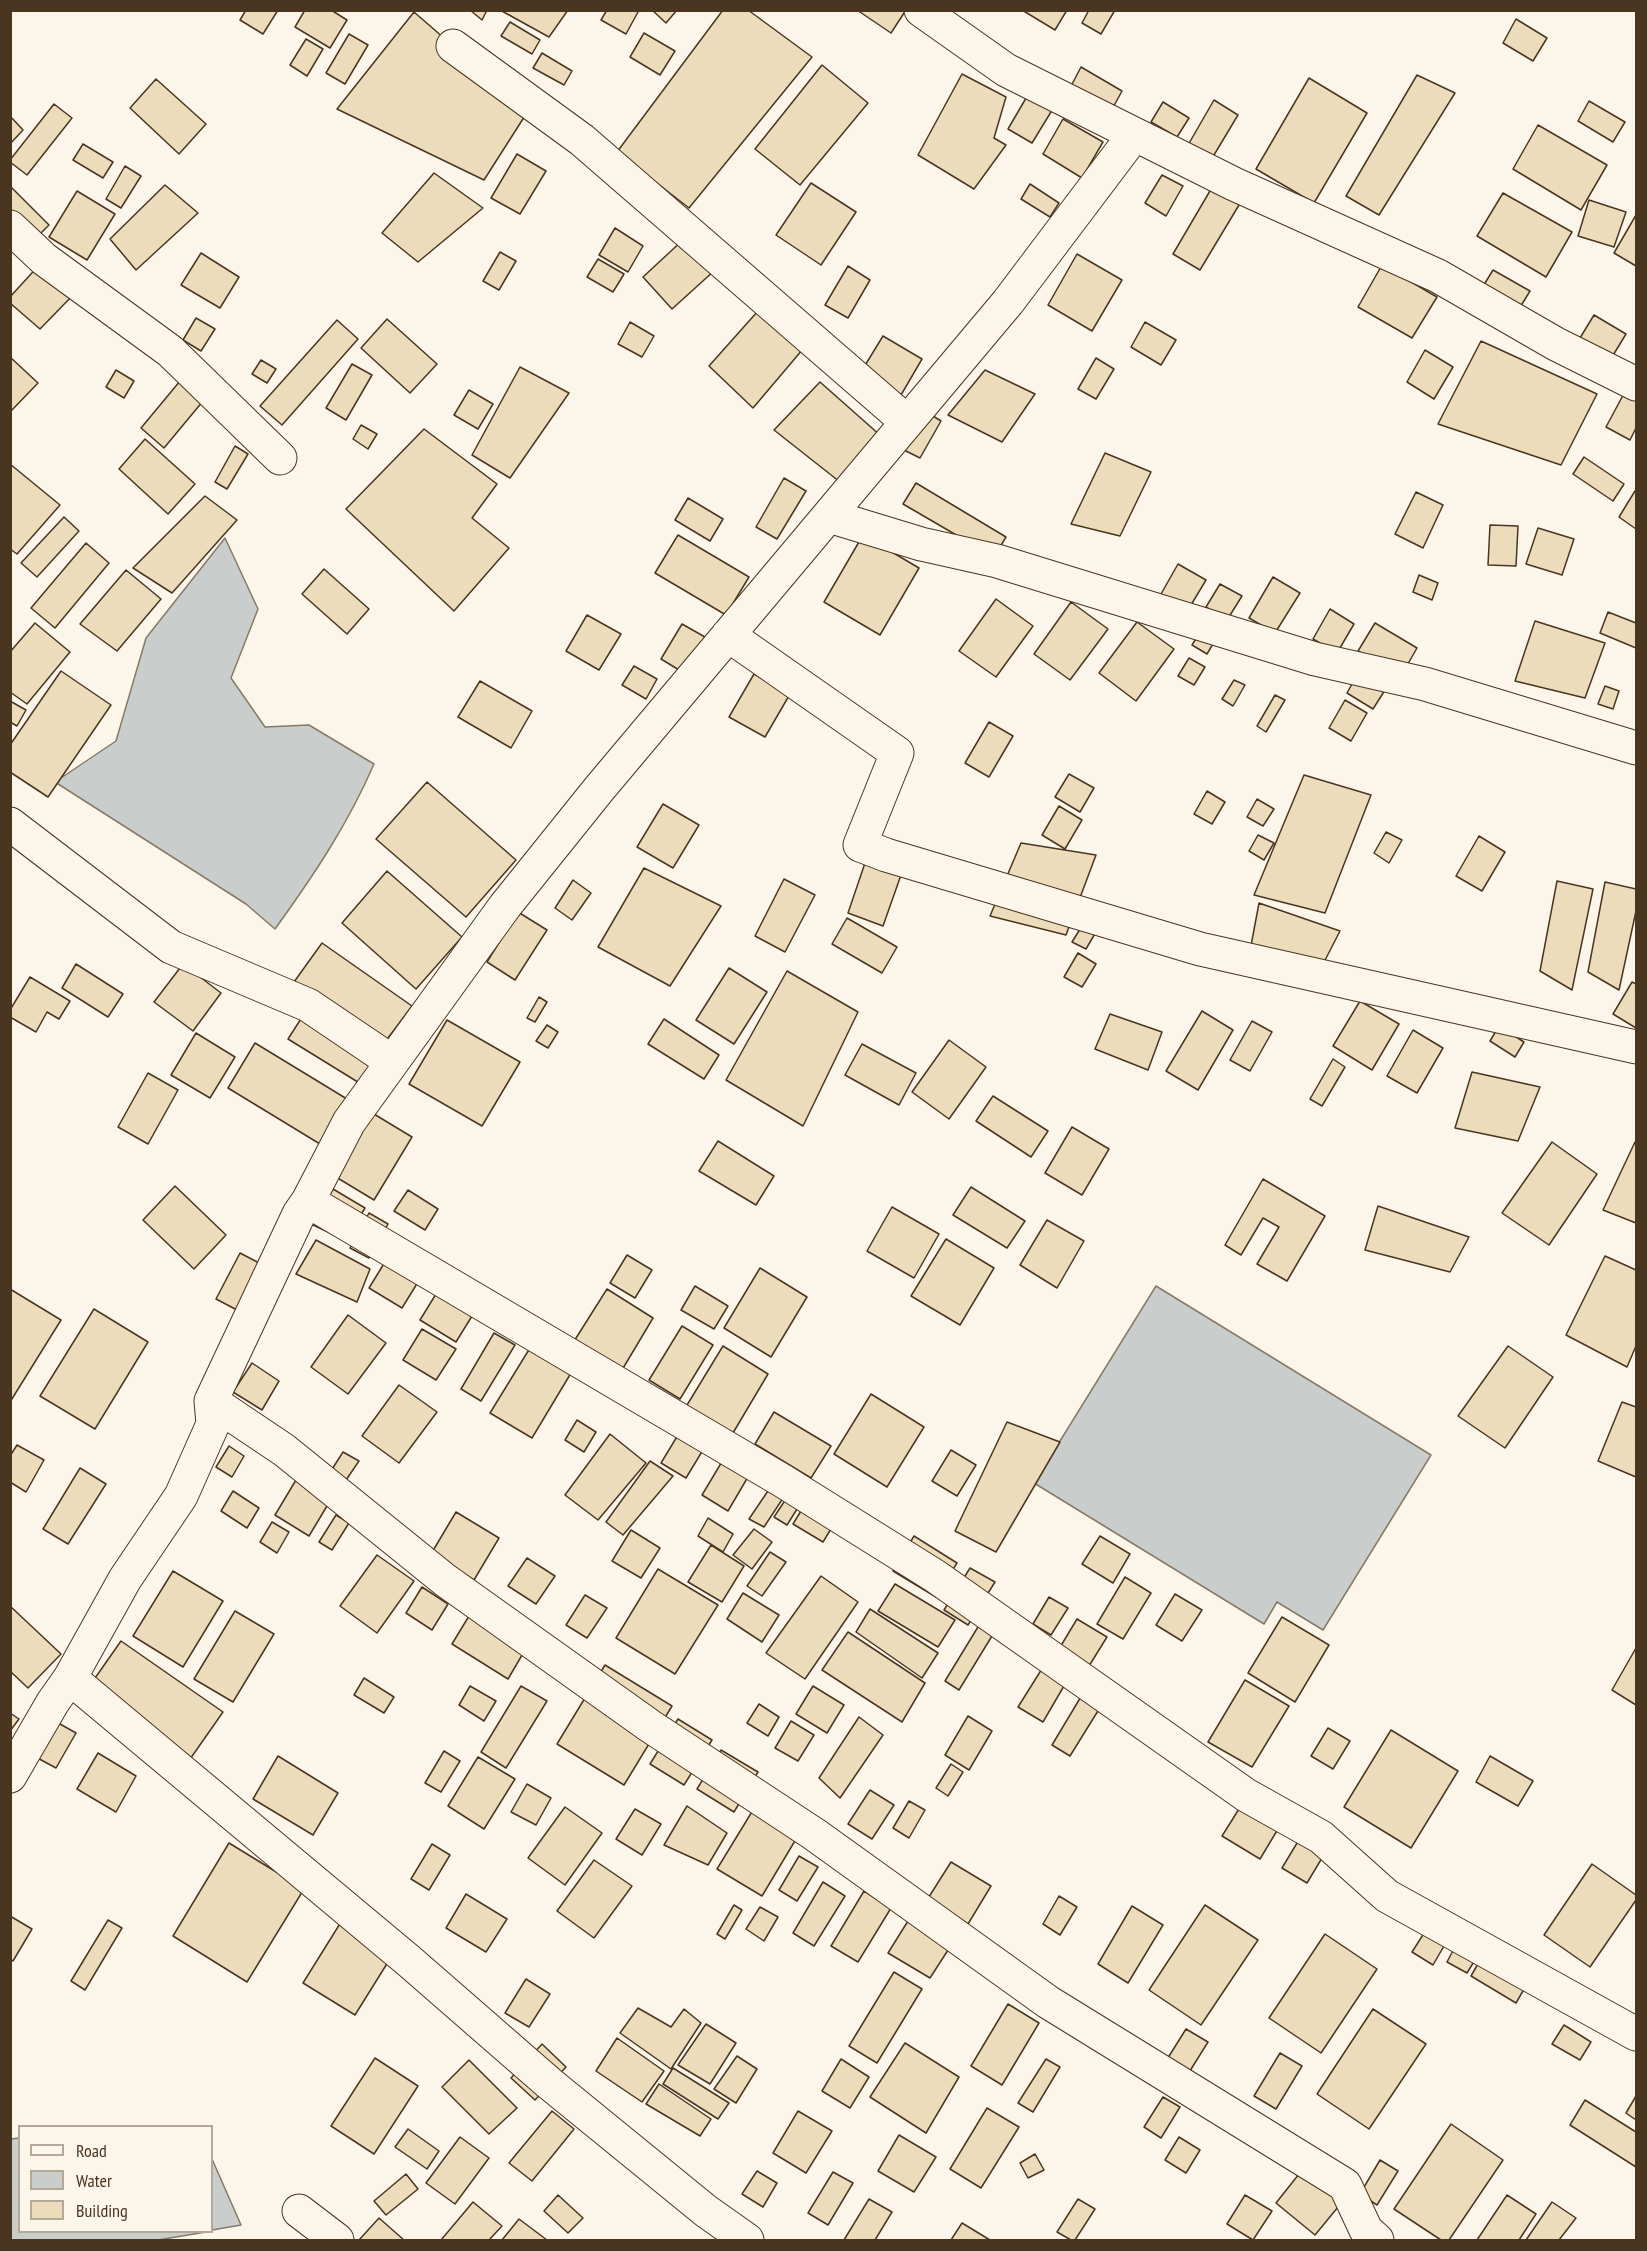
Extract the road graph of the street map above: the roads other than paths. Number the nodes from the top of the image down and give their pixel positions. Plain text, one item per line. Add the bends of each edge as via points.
1 (921, 10) edge
2 (453, 46) dead end
3 (1134, 135) junction
4 (10, 226) edge
5 (1636, 384) edge
6 (906, 421) junction
7 (280, 458) dead end
8 (829, 516) junction
9 (728, 635) junction
10 (1636, 748) edge
11 (10, 824) edge
12 (1636, 1047) edge
13 (391, 1061) junction
14 (308, 1201) junction
15 (211, 1401) junction
16 (70, 1678) junction
17 (10, 1776) edge
18 (1636, 2034) edge
19 (299, 2211) dead end
20 (337, 2241) edge
21 (747, 2241) edge
22 (1377, 2241) edge

1 - 3 street via 1006,70
2 - 6 street via 582,140
3 - 5 street via 1438,276 1556,344
3 - 6 street via 1008,302
4 - 7 street via 44,259 170,351
6 - 8 street
8 - 9 street
8 - 10 street via 997,561 1315,659 1425,684
9 - 12 street via 897,753 860,844 1200,949
9 - 13 street via 505,906
11 - 13 street via 171,947 308,1005
13 - 14 street via 349,1122
14 - 15 street
14 - 18 street via 854,1525 935,1576 1245,1795 1321,1837 1387,1896
15 - 16 street via 213,1424 181,1496 125,1579
15 - 22 street via 284,1450 445,1580 650,1726 814,1834 1048,2002 1345,2185 1366,2230
16 - 17 street
16 - 21 street via 549,2083
19 - 20 street

